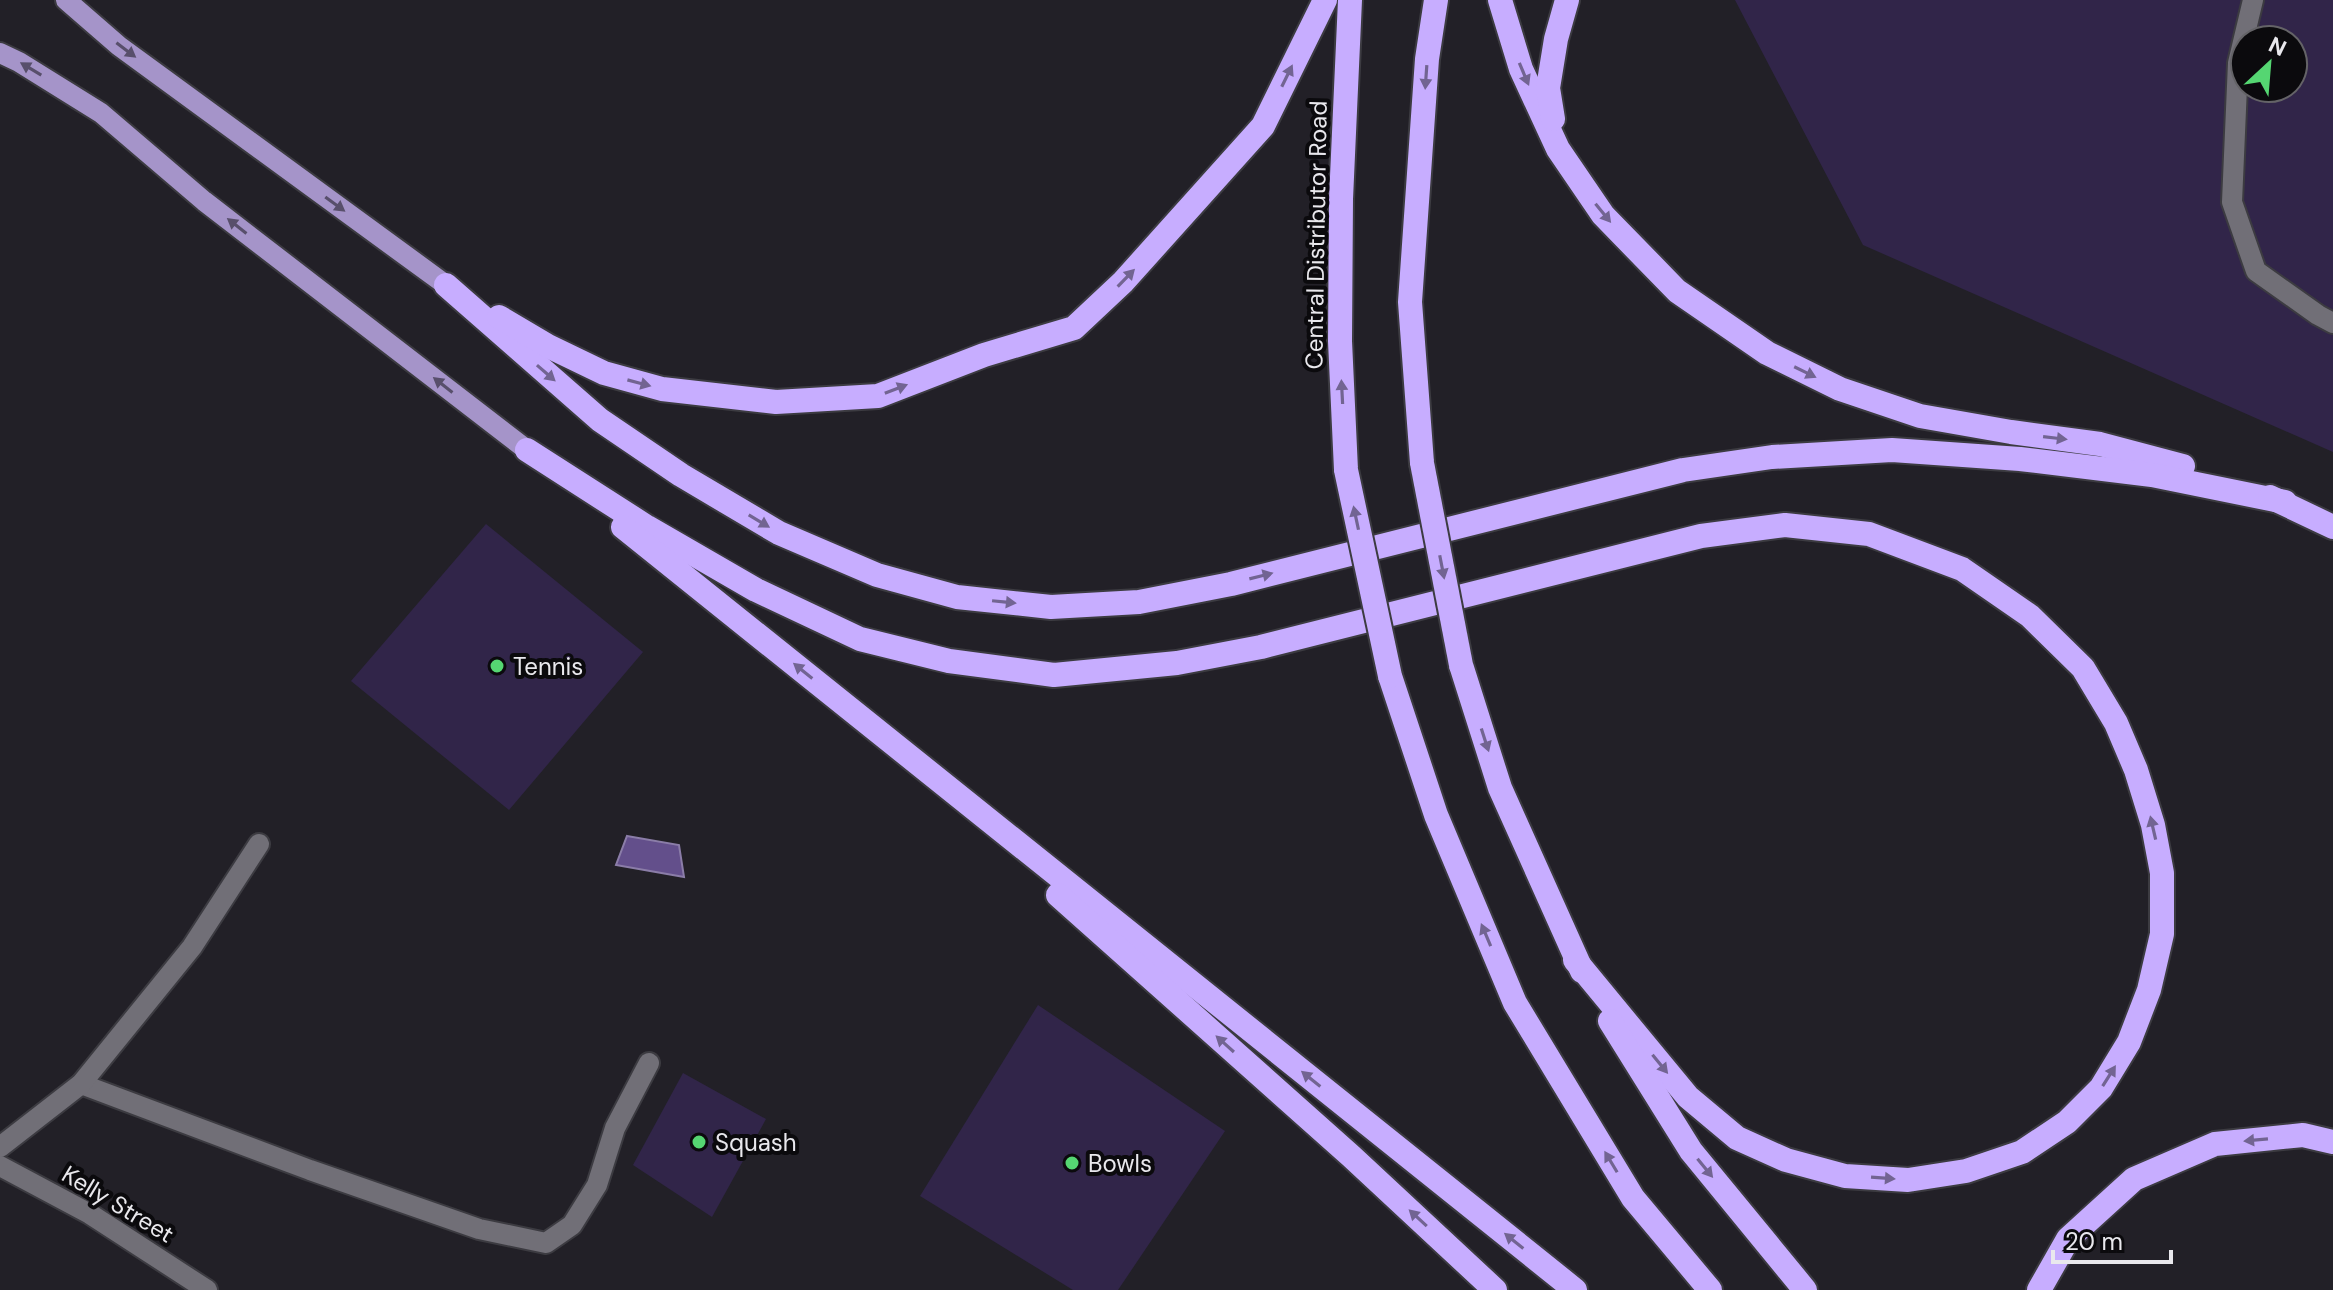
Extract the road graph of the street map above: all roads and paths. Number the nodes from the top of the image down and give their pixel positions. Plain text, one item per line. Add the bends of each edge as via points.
1 (66, 0) edge
2 (1325, 0) edge
3 (1350, 0) edge
4 (1436, 0) edge
5 (1500, 0) edge
6 (1567, 0) edge
7 (2253, 0) edge
8 (0, 53) edge
9 (1558, 149) junction
10 (446, 285) junction
11 (2333, 323) edge
12 (527, 450) junction
13 (2285, 502) junction
14 (2333, 527) edge
15 (847, 706) junction
16 (259, 844) dead end
17 (1575, 960) junction
18 (649, 1063) dead end
19 (81, 1084) junction
20 (2333, 1142) edge
21 (0, 1147) edge
22 (0, 1166) edge
23 (207, 1290) edge
24 (1495, 1290) edge
25 (1575, 1290) edge
26 (1710, 1290) edge
27 (1805, 1290) edge
28 (2039, 1290) edge

1 -> 10 main road via 119,46
10 -> 2 highway via 590,367 662,389 776,402 878,396 1074,328 1132,272 1263,126
26 -> 3 highway, Central Distributor Road, bridge via 1633,1198 1515,1003 1436,815 1390,676 1346,470 1341,199
4 -> 17 highway, bridge via 1410,302 1422,463 1461,665 1500,788
5 -> 9 highway via 1521,69
6 - 9 highway via 1548,88
7 - 11 street via 2238,63 2232,202 2256,271
12 -> 8 main road via 204,201 101,113
9 -> 13 highway via 1603,215 1677,291 1767,353 1840,389 1920,416 2100,444
10 -> 13 highway via 600,420 681,475 779,533 877,575 957,597 1051,607 1139,602 1231,584 1683,470 1772,457 1892,450 2020,459 2152,475
15 -> 12 highway
17 -> 12 highway via 1688,1097 1737,1138 1786,1160 1845,1176 1908,1180 1966,1171 2022,1152 2067,1122 2101,1088 2129,1042 2162,934 2162,873 2153,825 2116,723 2083,668 2030,616 1962,569 1869,534 1785,525 1701,536 1261,647 1177,663 1054,675 949,661 860,639 756,590
13 - 14 highway
24 -> 15 highway
25 -> 15 highway
16 - 19 street via 192,947
17 -> 27 highway via 1691,1151
18 - 19 street via 615,1128 597,1185 572,1225 546,1243 465,1224
19 - 21 street
20 -> 28 highway via 2303,1135 2215,1144 2134,1179 2068,1239
22 - 23 street, Kelly Street via 90,1214

